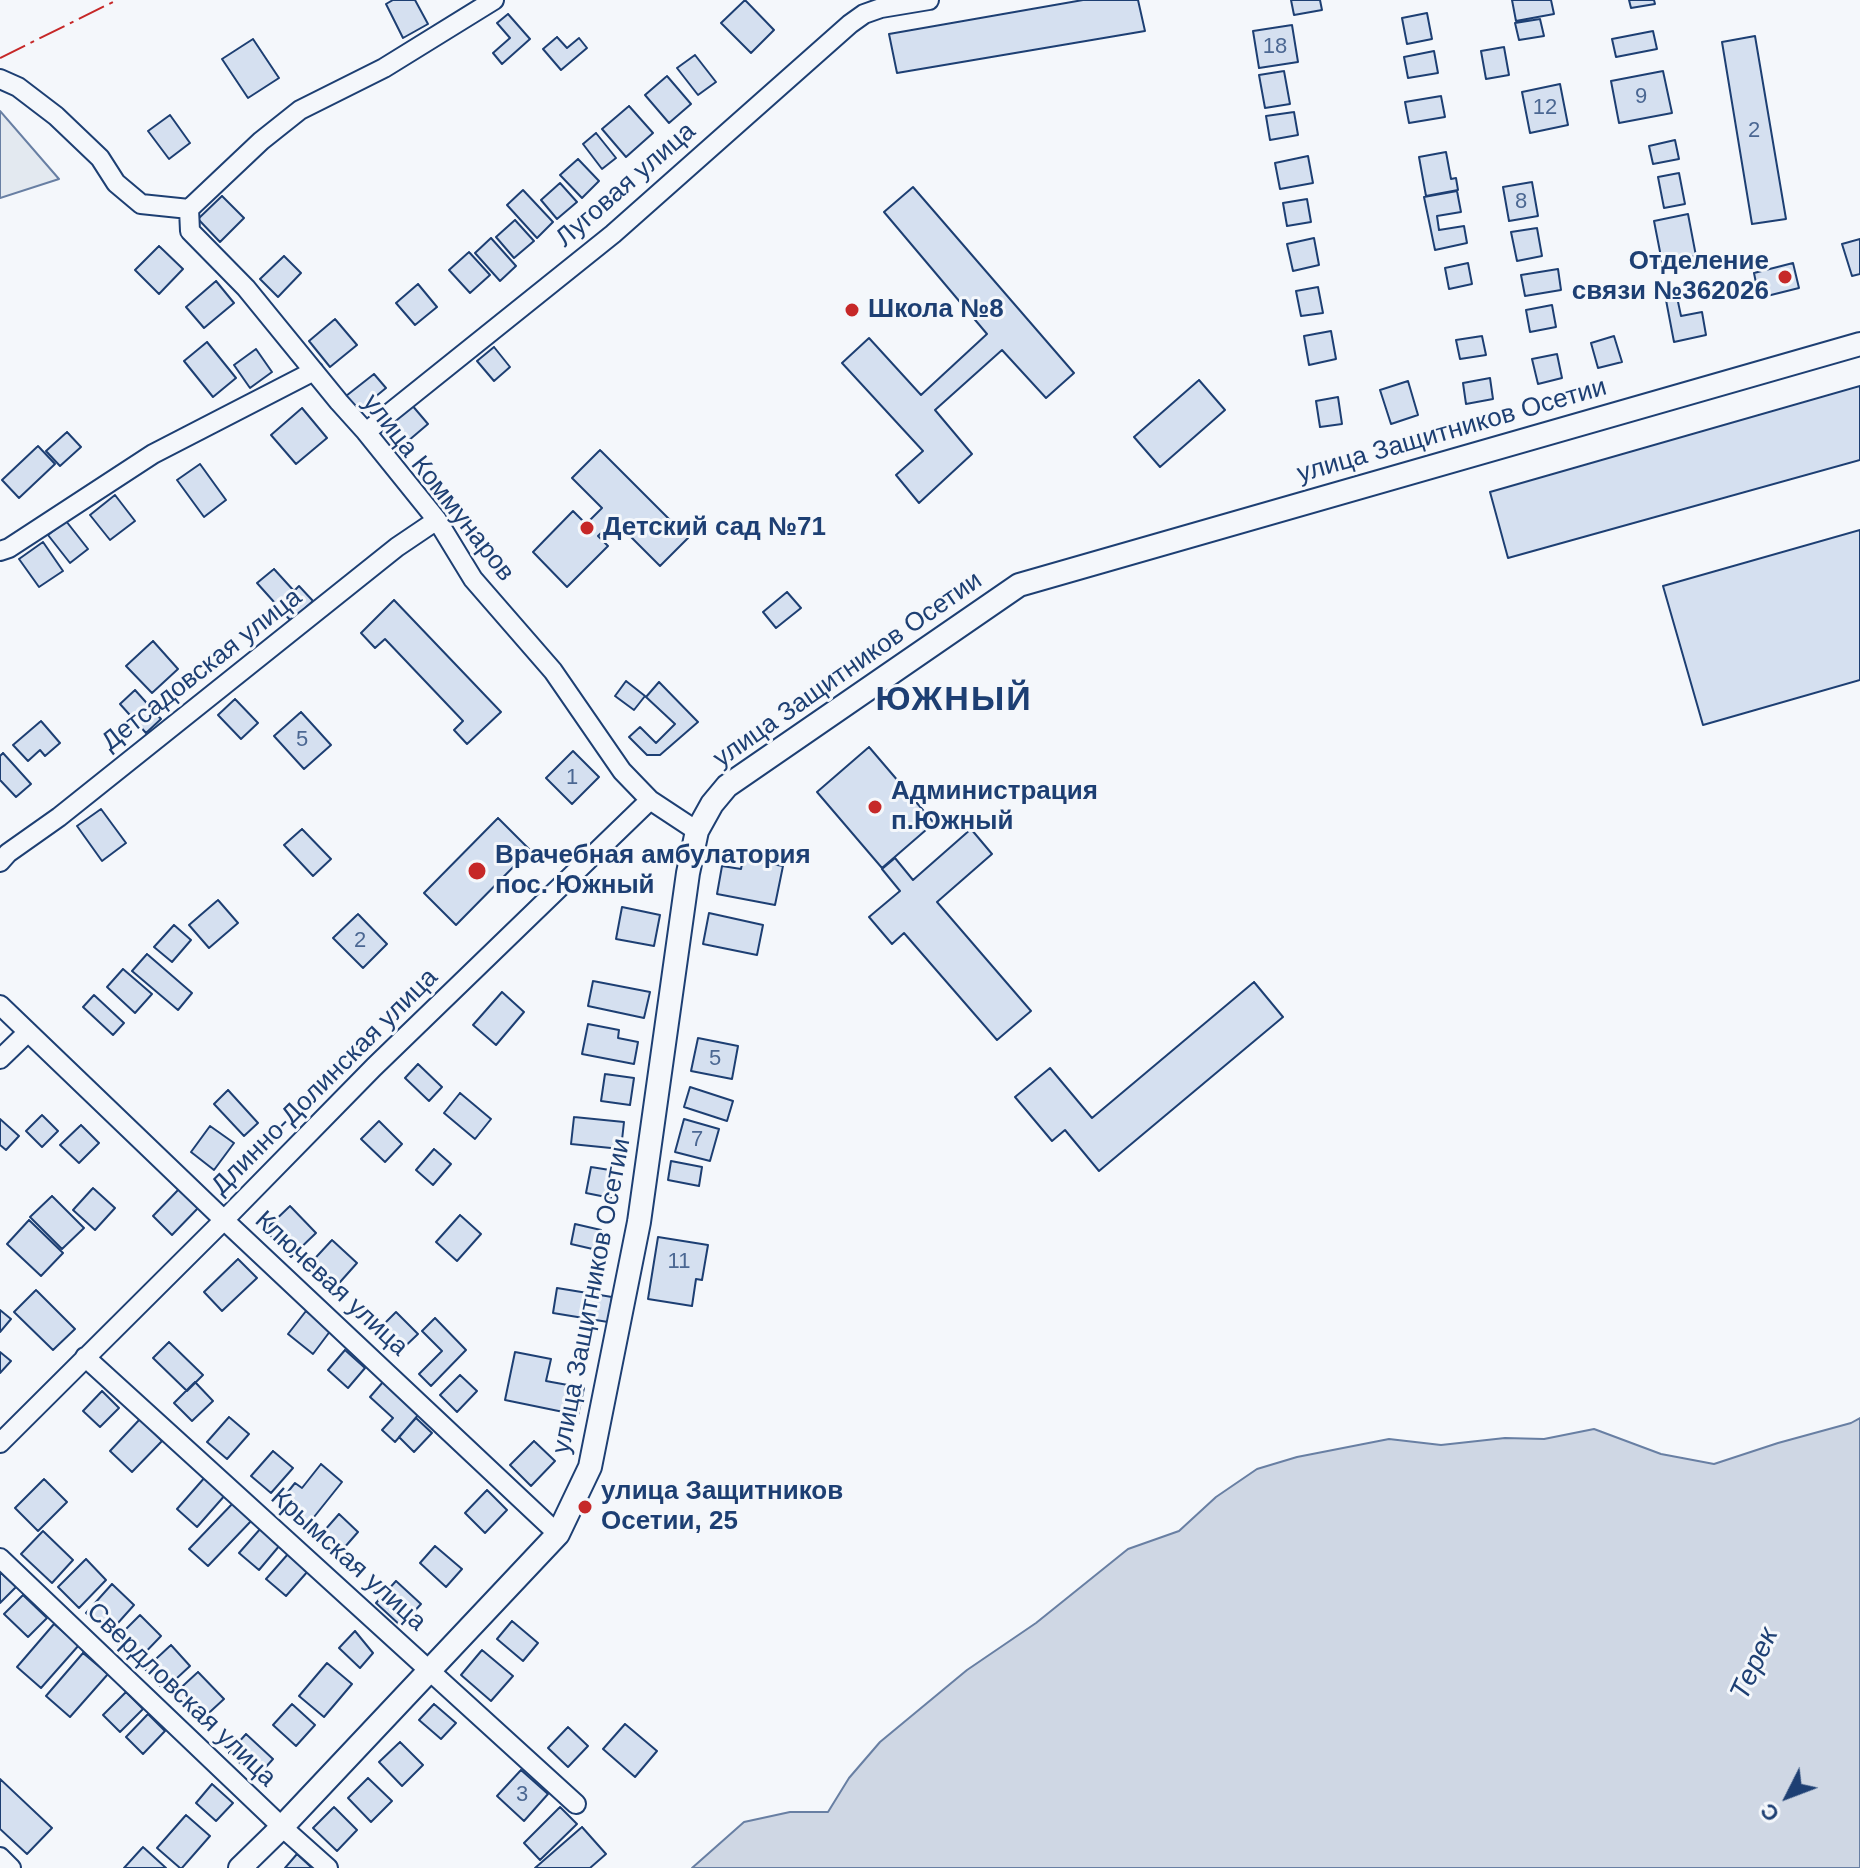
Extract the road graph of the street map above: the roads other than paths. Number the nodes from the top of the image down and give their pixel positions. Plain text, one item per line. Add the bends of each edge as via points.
1 (494, 0) edge
2 (929, 0) edge
3 (0, 79) edge
4 (189, 209) junction
5 (1860, 344) edge
6 (314, 371) junction
7 (366, 432) junction
8 (437, 520) junction
9 (0, 551) edge
10 (650, 800) junction
11 (697, 831) junction
12 (0, 862) edge
13 (0, 1005) edge
14 (28, 1032) junction
15 (0, 1059) edge
16 (224, 1220) junction
17 (85, 1357) junction
18 (0, 1443) edge
19 (558, 1534) junction
20 (0, 1558) edge
21 (431, 1670) junction
22 (576, 1804) dead end
23 (282, 1827) junction
24 (0, 1857) edge
25 (11, 1868) edge
26 (240, 1868) edge
27 (328, 1868) edge

1 - 4 street via 384,68 300,110
2 - 7 street, Луговая улица via 881,8 850,24 613,234
3 - 4 street via 56,116 141,204
4 - 6 street, улица Коммунаров via 190,231 246,288
5 - 11 street, улица Защитников Осетии via 1019,585 727,786
6 - 7 street, улица Коммунаров
6 - 9 street via 153,454
7 - 8 street, улица Коммунаров
8 - 10 street, улица Коммунаров via 473,579 553,671 622,771
8 - 12 street, Детсадовская улица
10 - 11 street
10 - 16 street, Длинно-Долинская улица
11 - 19 street, улица Защитников Осетии via 630,1268 590,1467
13 - 14 street, Ключевая улица
14 - 15 street
14 - 16 street, Ключевая улица
16 - 17 street, Длинно-Долинская улица
16 - 19 street, Ключевая улица
17 - 18 street, Длинно-Долинская улица
17 - 21 street, Крымская улица
19 - 21 street, улица Защитников Осетии
20 - 23 street, Свердловская улица
21 - 22 street, Крымская улица
21 - 23 street, улица Защитников Осетии
23 - 26 street, улица Защитников Осетии
23 - 27 street, Свердловская улица
24 - 25 street

